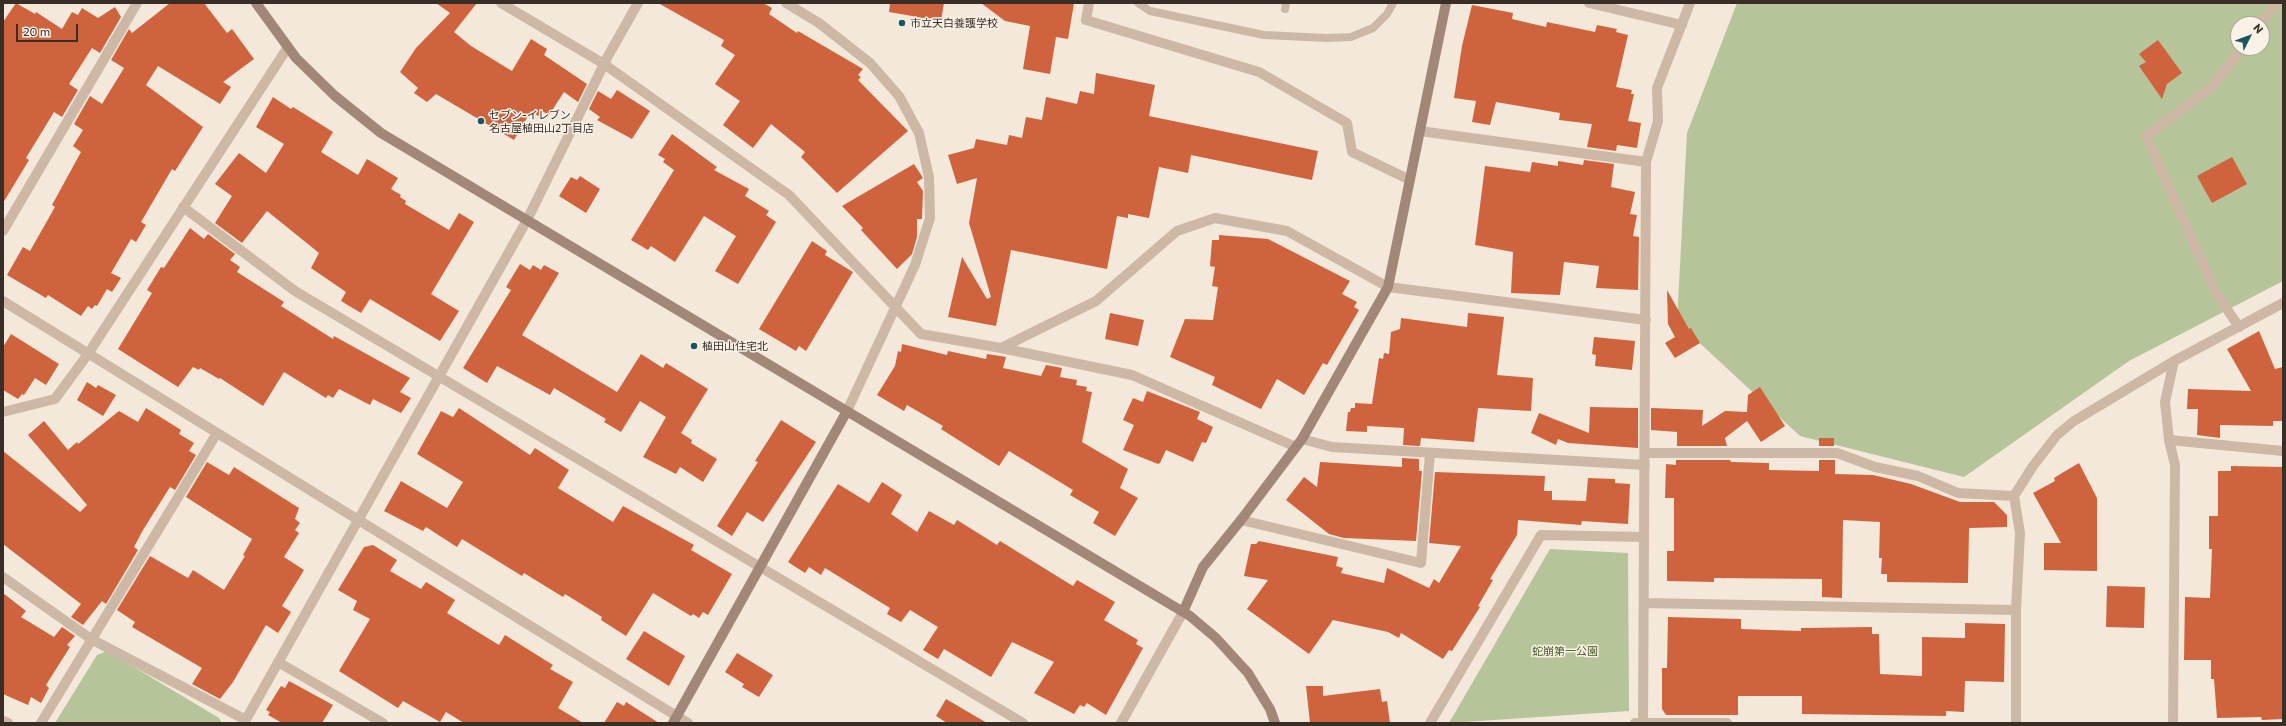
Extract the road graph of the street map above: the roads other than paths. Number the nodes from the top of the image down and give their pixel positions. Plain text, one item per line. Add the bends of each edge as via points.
1 (137, 3) edge
2 (256, 3) edge
3 (501, 3) edge
4 (638, 3) edge
5 (786, 3) edge
6 (1089, 3) edge
7 (1138, 3) edge
8 (1394, 3) edge
9 (1446, 3) edge
10 (1590, 3) edge
11 (1690, 3) edge
12 (2277, 3) edge
13 (2266, 16) edge
14 (1682, 25) junction
15 (288, 47) junction
16 (2236, 56) edge
17 (604, 64) junction
18 (1420, 131) junction
19 (1646, 162) junction
20 (1410, 180) junction
21 (183, 207) junction
22 (527, 220) junction
23 (3, 231) edge
24 (1388, 287) junction
25 (3, 301) edge
26 (2283, 303) edge
27 (894, 307) junction
28 (1646, 320) junction
29 (2239, 327) junction
30 (1001, 348) junction
31 (88, 354) junction
32 (2174, 361) junction
33 (439, 376) junction
34 (847, 411) junction
35 (3, 412) edge
36 (216, 433) junction
37 (2169, 440) junction
38 (1299, 443) junction
39 (2283, 451) edge
40 (1430, 453) junction
41 (1645, 453) junction
42 (1645, 465) junction
43 (2014, 496) junction
44 (358, 520) junction
45 (1241, 520) junction
46 (1644, 537) junction
47 (761, 566) junction
48 (3, 577) edge
49 (1644, 603) junction
50 (2016, 610) junction
51 (1183, 612) junction
52 (91, 639) junction
53 (278, 662) junction
54 (675, 720) edge
55 (3, 721) edge
56 (245, 721) edge
57 (8, 723) edge
58 (42, 723) edge
59 (383, 723) edge
60 (688, 723) edge
61 (1023, 723) edge
62 (1121, 723) edge
63 (1275, 723) edge
64 (1430, 723) edge
65 (1640, 723) edge
66 (1727, 723) edge
67 (2016, 723) edge
68 (2173, 723) edge

1 - 23 street
2 - 15 street
3 - 17 street
4 - 17 street
5 - 27 street via 819,23 870,63 899,96 919,133 929,177 930,218 915,265
6 - 20 street via 1086,20 1259,72 1347,123 1352,152
7 - 8 lane via 1150,11 1264,35 1327,38 1351,37 1373,28
9 - 18 street
10 - 14 street
11 - 14 street
12 - 13 street
14 - 19 street via 1657,88 1658,122
15 - 21 street
15 - 22 street via 334,96 381,133
16 - 29 street via 2213,86 2146,136 2216,293
17 - 22 street
17 - 27 street via 789,195
18 - 19 street
18 - 20 street
19 - 28 street
20 - 24 street
21 - 31 street
21 - 33 street via 295,291
22 - 33 street
22 - 34 street
24 - 28 street
24 - 30 street via 1287,231 1215,218 1177,231 1096,301
24 - 38 street
25 - 31 street
26 - 29 street
27 - 30 street via 921,334
27 - 34 street
28 - 41 street
29 - 32 street
30 - 38 street via 1132,375
31 - 35 street via 55,399
31 - 36 street
32 - 37 street via 2164,402
32 - 43 street via 2074,421 2057,435
33 - 44 street
33 - 47 street
34 - 47 street
34 - 51 street
36 - 44 street
36 - 52 street
37 - 39 street
37 - 68 street via 2175,465
38 - 40 street
38 - 45 street
40 - 42 street
40 - 45 street via 1420,564
41 - 42 street
41 - 43 street via 1837,452 1875,467 1918,476 1958,493
42 - 46 street
43 - 50 street via 2020,533
44 - 53 street
44 - 54 street
45 - 51 street via 1203,567
46 - 49 street
46 - 64 street via 1541,535
47 - 54 street
47 - 61 street
48 - 52 street
49 - 50 street
49 - 65 street
50 - 67 street
51 - 62 street
51 - 63 street via 1216,638 1248,673 1270,709
52 - 56 street
52 - 58 street
53 - 56 street
53 - 59 street
54 - 60 street
55 - 57 street
65 - 66 street

